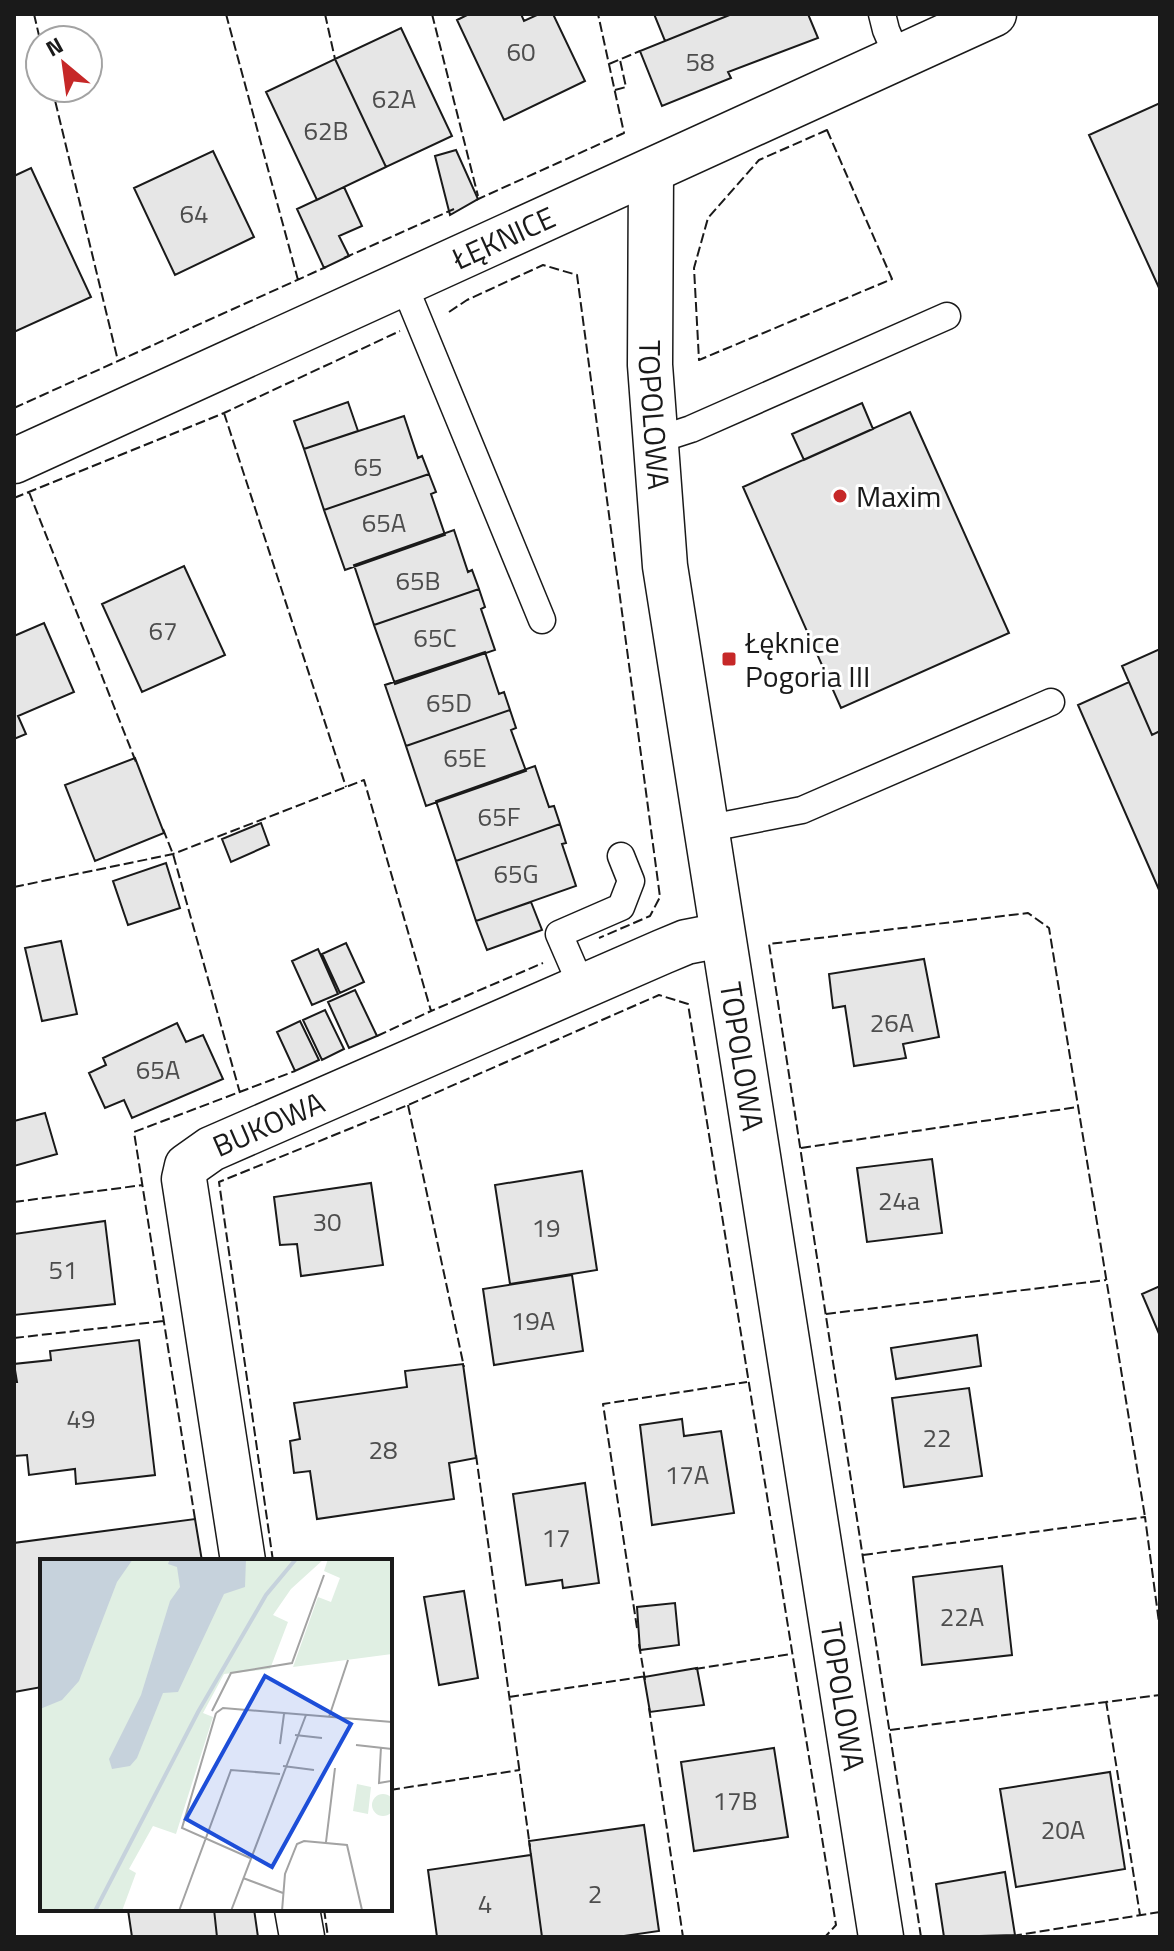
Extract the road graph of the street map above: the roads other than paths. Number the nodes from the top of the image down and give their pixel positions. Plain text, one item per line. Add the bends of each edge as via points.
1 (882, 14) edge
2 (994, 14) edge
3 (898, 58) junction
4 (651, 171) junction
5 (404, 285) junction
6 (947, 316) dead end
7 (654, 441) junction
8 (14, 461) edge
9 (542, 620) dead end
10 (1051, 702) dead end
11 (705, 829) junction
12 (621, 856) dead end
13 (722, 935) junction
14 (582, 987) junction
15 (243, 1559) edge
16 (297, 1911) edge
17 (302, 1937) edge
18 (881, 1937) edge

1 - 3 lane
2 - 3 street, ŁĘKNICE
3 - 4 street, ŁĘKNICE
4 - 5 street, ŁĘKNICE
4 - 7 street, TOPOLOWA
5 - 8 street, ŁĘKNICE
5 - 9 lane
6 - 7 lane
7 - 11 street, TOPOLOWA via 665,566
10 - 11 lane via 802,810
11 - 13 street, TOPOLOWA
12 - 14 lane via 631,881 621,907 559,934
13 - 14 street, BUKOWA via 686,942
13 - 18 street, TOPOLOWA
14 - 15 street, BUKOWA via 211,1149 187,1166 184,1179
16 - 17 street

